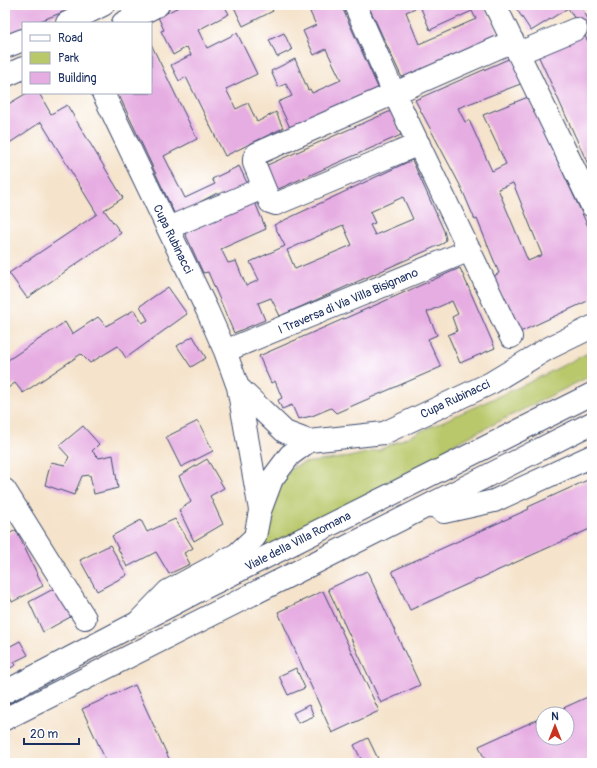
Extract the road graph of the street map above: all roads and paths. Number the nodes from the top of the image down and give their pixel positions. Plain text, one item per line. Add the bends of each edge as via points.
1 (103, 5) edge
2 (158, 5) edge
3 (354, 5) edge
4 (495, 5) edge
5 (69, 22) edge
6 (125, 22) edge
7 (576, 29) dead end
8 (22, 40) edge
9 (5, 47) edge
10 (516, 47) junction
11 (22, 68) edge
12 (5, 76) edge
13 (394, 93) junction
14 (103, 94) edge
15 (419, 144) junction
16 (263, 188) junction
17 (592, 206) edge
18 (168, 228) junction
19 (470, 250) junction
20 (592, 327) edge
21 (511, 337) dead end
22 (225, 351) junction
23 (238, 387) junction
24 (592, 394) edge
25 (592, 423) edge
26 (309, 441) junction
27 (592, 456) edge
28 (5, 490) edge
29 (432, 504) junction
30 (260, 511) junction
31 (85, 618) dead end
32 (138, 622) junction
33 (5, 692) edge
34 (5, 719) edge

1 - 5 street
2 - 6 street
3 - 13 street
4 - 10 street
7 - 10 street
8 - 9 street
10 - 13 street
10 - 17 street
11 - 12 street
13 - 15 street
13 - 16 street via 256,154 254,163
14 - 18 street, Cupa Rubinacci
15 - 16 street via 276,204 270,202
15 - 19 street
16 - 18 street
18 - 22 street, Cupa Rubinacci
19 - 21 street
19 - 22 street, I Traversa di Via Villa Bisignano
20 - 26 street, Cupa Rubinacci via 547,349 491,382 384,433
22 - 23 street, Cupa Rubinacci
23 - 26 street, Cupa Rubinacci via 285,432
23 - 30 street, Cupa Rubinacci
24 - 32 street, Viale della Villa Romana
25 - 29 street
26 - 30 street, Cupa Rubinacci via 290,455 272,479
27 - 29 street via 494,501 444,512
28 - 31 street
29 - 34 street
30 - 32 street, Cupa Rubinacci via 255,537 237,554 168,591
32 - 33 street, Viale della Villa Romana

